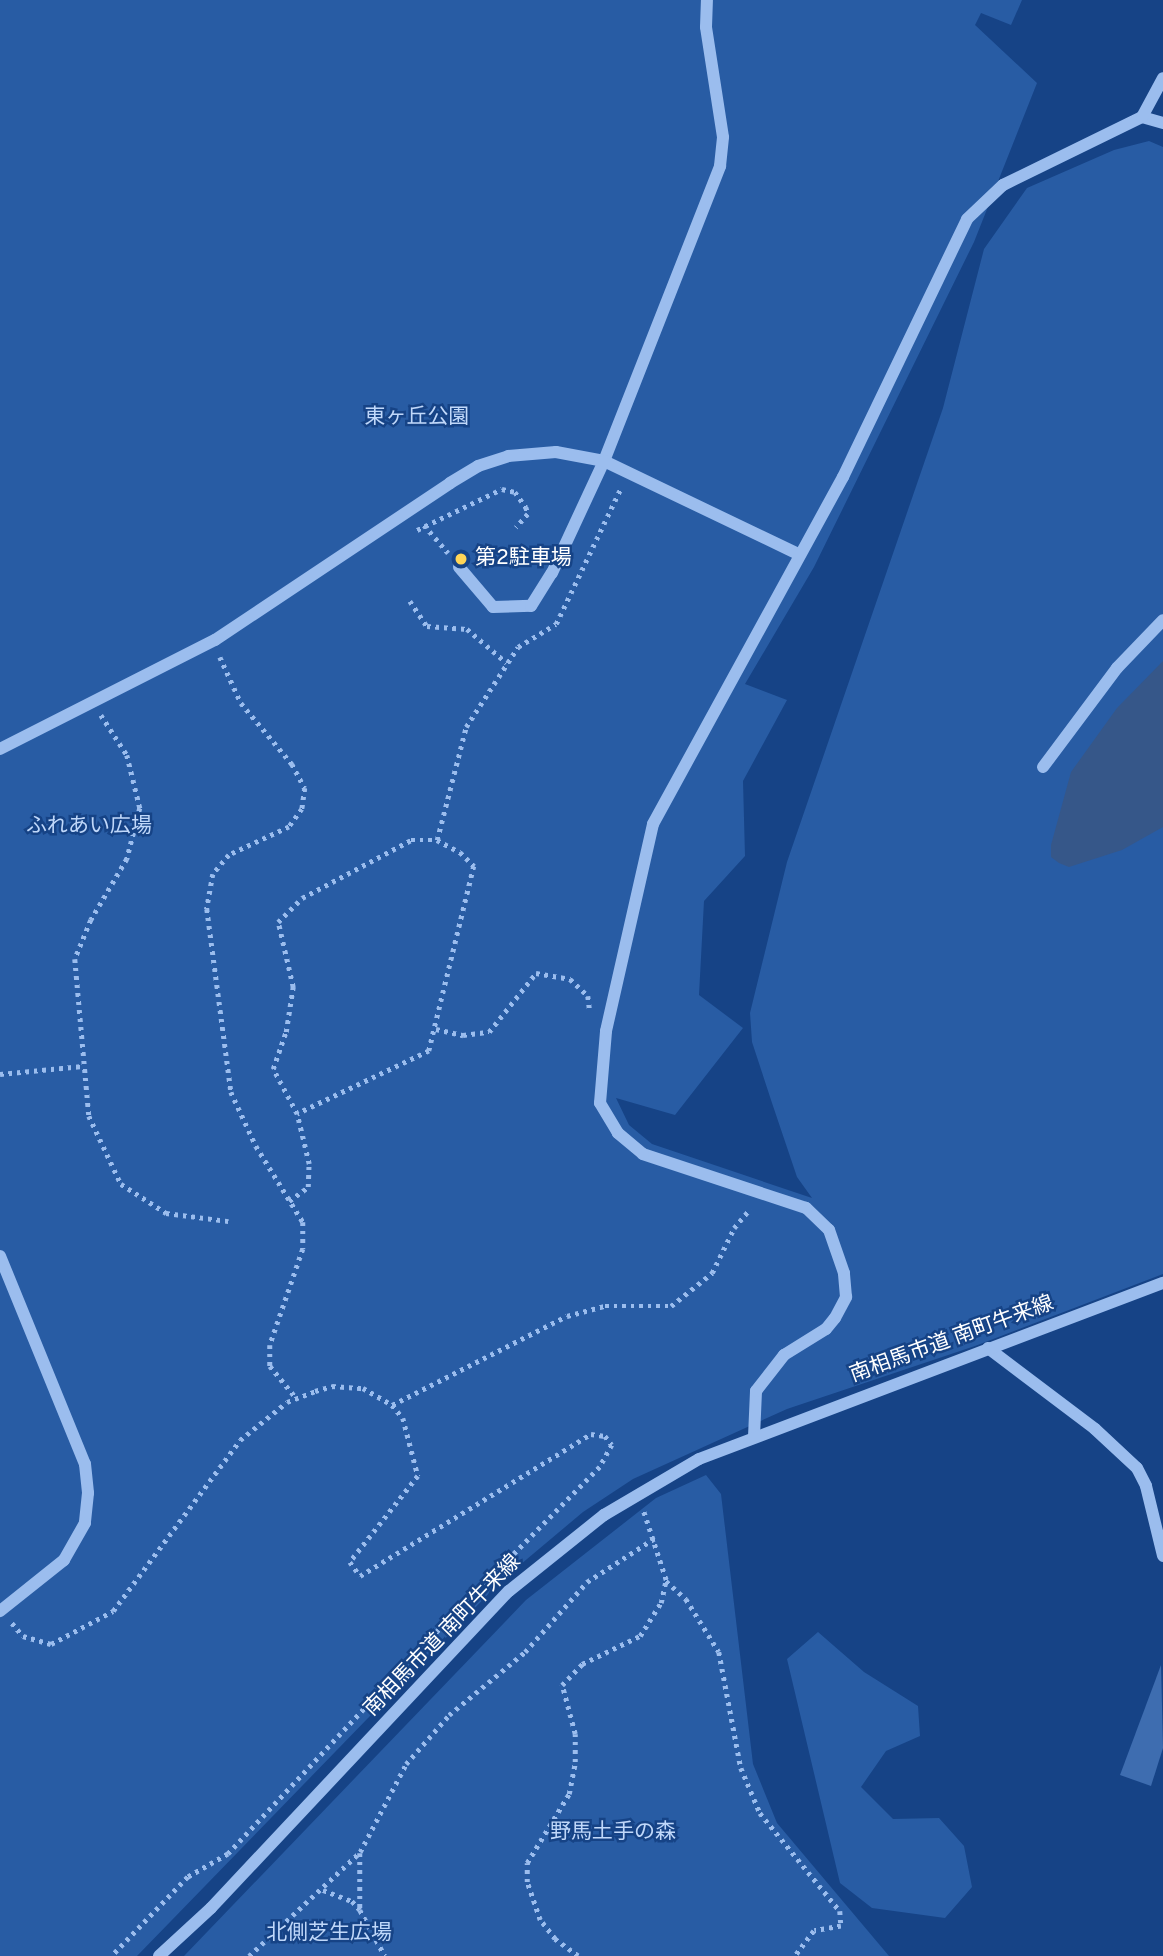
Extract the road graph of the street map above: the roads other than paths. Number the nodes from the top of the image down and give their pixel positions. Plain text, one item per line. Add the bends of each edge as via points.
1 (707, 0) edge
2 (1163, 78) edge
3 (1142, 117) junction
4 (1163, 123) edge
5 (604, 461) junction
6 (800, 555) junction
7 (459, 567) dead end
8 (1163, 620) edge
9 (0, 749) edge
10 (1043, 767) dead end
11 (0, 1256) edge
12 (1163, 1283) edge
13 (988, 1348) junction
14 (754, 1437) junction
15 (1163, 1556) edge
16 (1, 1610) edge
17 (159, 1956) edge

1 - 5 street via 706,27 723,138 720,166
2 - 3 street
3 - 4 street
3 - 6 street via 1003,185 967,219
5 - 6 street
5 - 7 street via 531,606 493,607
5 - 9 street via 581,454 532,453 478,466 215,640
6 - 14 street via 653,824 608,1024 600,1103 618,1133 643,1154 806,1208 829,1230 840,1250 846,1297 826,1329 768,1371 756,1391
8 - 10 street via 1117,668
11 - 16 street via 85,1464 88,1493 85,1522 71,1551
12 - 13 street, 南相馬市道 南町牛来線
13 - 14 street, 南相馬市道 南町牛来線
13 - 15 street via 1095,1429 1137,1468 1146,1486
14 - 17 street, 南相馬市道 南町牛来線 via 699,1459 635,1496 593,1523 509,1591 211,1908

